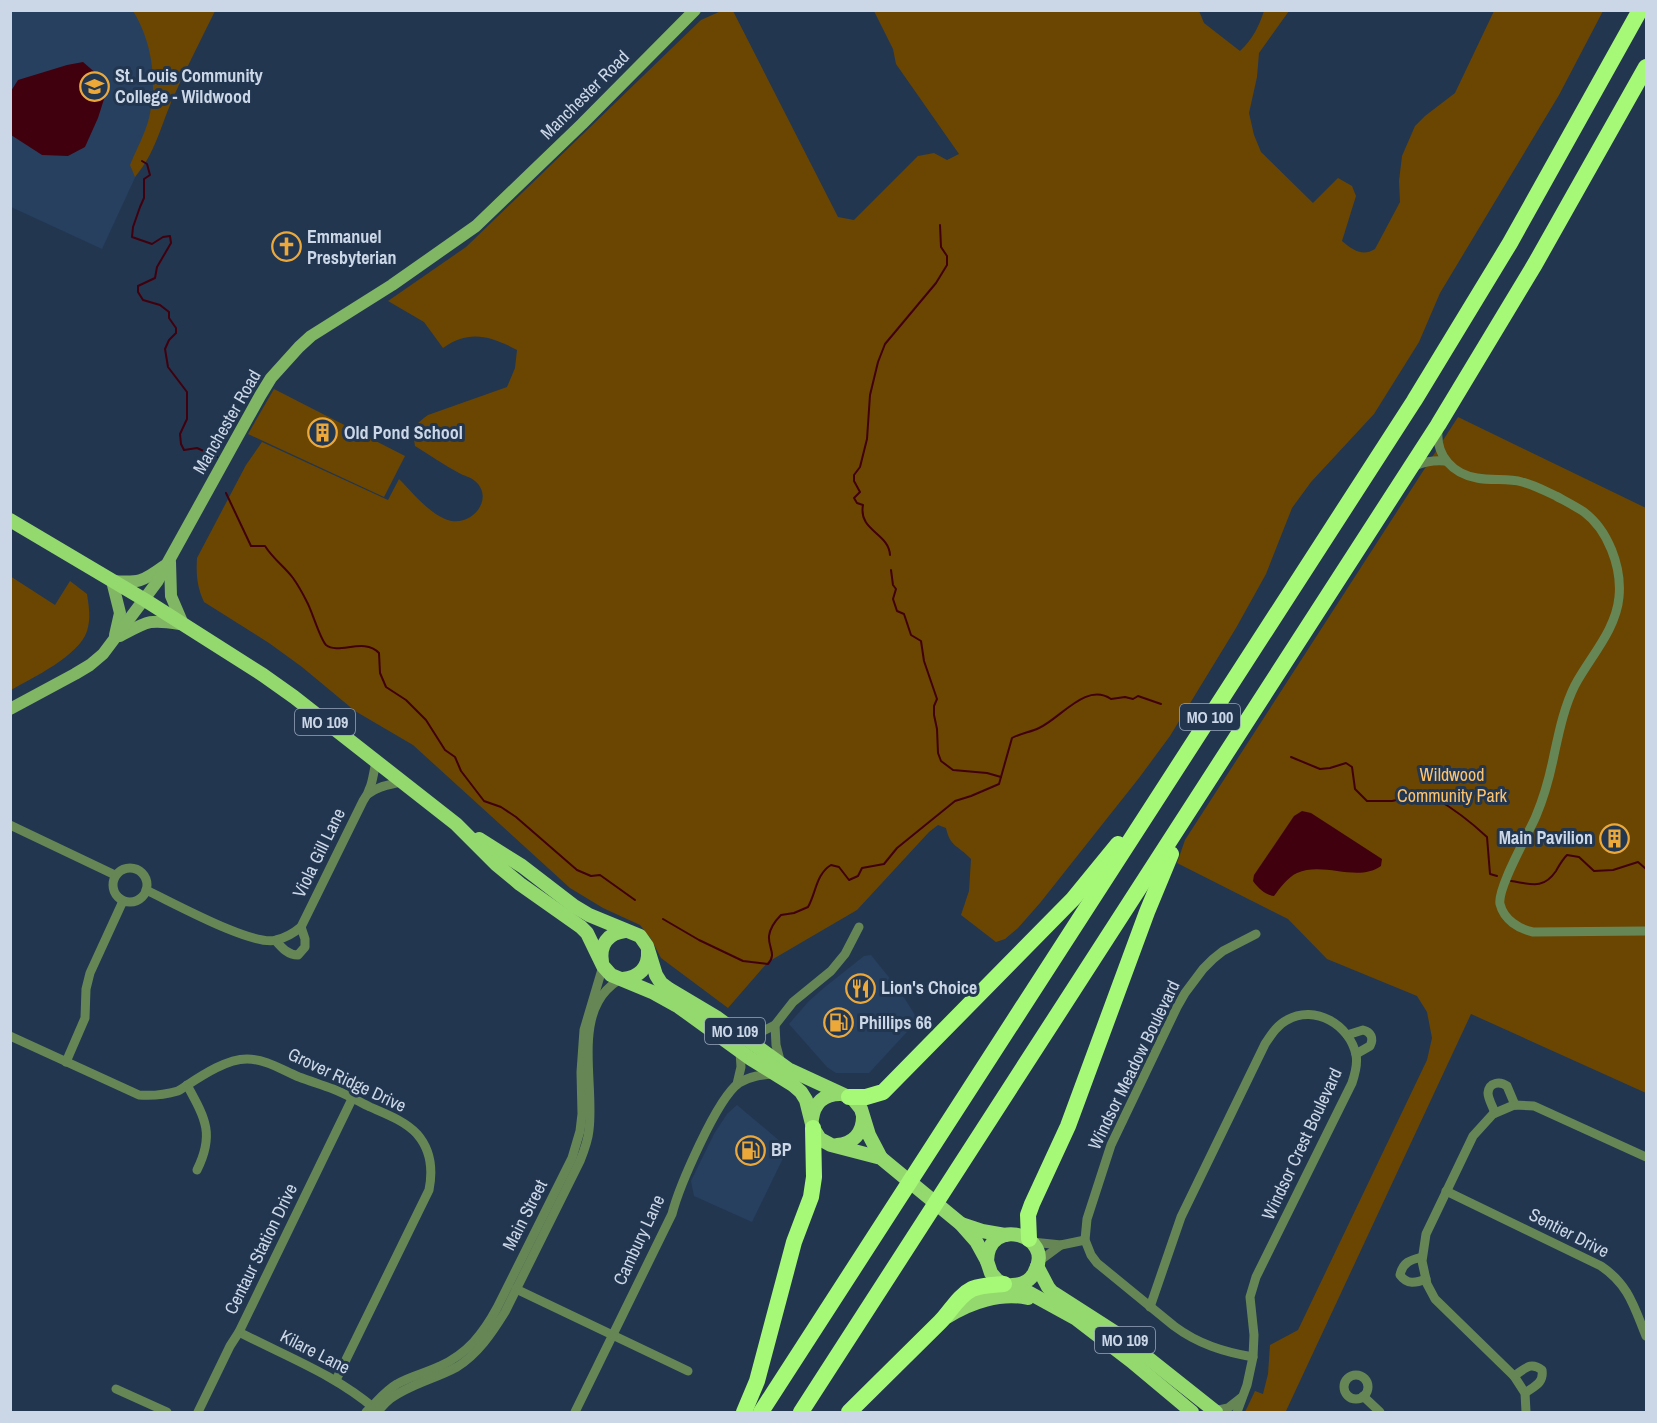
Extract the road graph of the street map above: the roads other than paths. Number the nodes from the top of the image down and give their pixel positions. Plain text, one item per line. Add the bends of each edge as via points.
1 (695, 10) edge
2 (1640, 10) edge
3 (1647, 67) edge
4 (1438, 425) junction
5 (1445, 461) junction
6 (1411, 468) junction
7 (10, 519) edge
8 (170, 562) junction
9 (112, 581) junction
10 (145, 600) junction
11 (183, 624) junction
12 (114, 639) junction
13 (10, 709) edge
14 (376, 761) junction
15 (401, 782) junction
16 (368, 794) junction
17 (1154, 803) junction
18 (1194, 804) junction
19 (456, 824) junction
20 (10, 825) edge
21 (115, 875) junction
22 (146, 890) junction
23 (123, 901) junction
24 (301, 927) junction
25 (859, 927) dead end
26 (625, 931) junction
27 (1647, 931) edge
28 (1256, 934) dead end
29 (276, 941) junction
30 (648, 950) junction
31 (602, 964) junction
32 (622, 979) junction
33 (775, 1025) junction
34 (735, 1031) junction
35 (1347, 1035) junction
36 (10, 1036) edge
37 (740, 1052) junction
38 (1356, 1054) junction
39 (66, 1062) junction
40 (778, 1069) junction
41 (737, 1084) junction
42 (187, 1085) junction
43 (845, 1095) junction
44 (352, 1099) junction
45 (1515, 1105) junction
46 (862, 1113) junction
47 (1495, 1113) junction
48 (812, 1123) junction
49 (831, 1145) junction
50 (1647, 1157) edge
51 (881, 1158) junction
52 (197, 1170) dead end
53 (1446, 1191) junction
54 (961, 1224) junction
55 (1005, 1235) junction
56 (1085, 1240) junction
57 (1030, 1241) junction
58 (1061, 1245) junction
59 (1422, 1257) junction
60 (987, 1261) junction
61 (1038, 1264) junction
62 (1426, 1279) junction
63 (1008, 1285) junction
64 (516, 1289) junction
65 (1043, 1301) junction
66 (1150, 1307) junction
67 (942, 1319) junction
68 (239, 1332) junction
69 (613, 1334) junction
70 (1647, 1336) edge
71 (1253, 1357) junction
72 (688, 1371) dead end
73 (1514, 1376) junction
74 (336, 1380) junction
75 (116, 1389) dead end
76 (1525, 1393) junction
77 (1363, 1396) dead end
78 (1242, 1397) junction
79 (160, 1411) edge
80 (375, 1411) edge
81 (1215, 1412) edge
82 (198, 1413) edge
83 (575, 1413) edge
84 (744, 1413) edge
85 (761, 1413) edge
86 (801, 1413) edge
87 (849, 1413) edge
88 (1192, 1413) edge
89 (1238, 1413) edge
90 (1380, 1413) edge
91 (1526, 1413) edge

1 - 8 street, Manchester Road via 476,226 299,347 260,396
2 - 17 highway, MO 100 via 1462,323
3 - 4 highway, MO 100
4 - 5 street via 1437,441
4 - 6 highway, MO 100
5 - 6 street via 1426,461
5 - 27 street via 1477,478 1524,482 1584,512 1605,537 1619,573 1614,620 1574,686 1536,817 1501,896 1503,911 1515,925 1533,932
6 - 18 highway, MO 100
7 - 9 main road, MO 109
8 - 9 street via 143,580
8 - 10 street, Manchester Road
8 - 11 street via 171,596
9 - 10 main road, MO 109
9 - 12 street via 120,613
10 - 11 main road, MO 109
10 - 12 street, Manchester Road
11 - 12 street via 147,622
11 - 14 main road, MO 109 via 263,675
12 - 13 street, Manchester Road via 90,665
14 - 15 main road, MO 109
14 - 16 street, Viola Gill Lane
15 - 16 street
15 - 19 main road, MO 109
16 - 24 street, Viola Gill Lane
17 - 43 highway via 1073,899 883,1092 866,1097
17 - 85 highway, MO 100
18 - 57 highway via 1147,912 1068,1126 1032,1204 1028,1215
18 - 86 highway, MO 100
19 - 26 main road, MO 109 via 522,866 574,906
19 - 31 main road, MO 109 via 504,870 581,927
20 - 21 street
21 - 22 street via 124,868 140,870 146,879
21 - 23 street via 113,890
22 - 23 street via 140,899
22 - 29 street, Viola Gill Lane via 247,936
23 - 39 street via 90,973 85,1018
24 - 29 street, Viola Gill Lane
24 - 29 street, Viola Gill Lane via 305,946 298,955 292,955
25 - 33 street via 846,954 793,1002
26 - 30 main road, MO 109 via 640,936
26 - 31 main road via 604,942
28 - 56 street, Windsor Meadow Boulevard via 1223,951 1203,969 1176,1007 1107,1156 1087,1219
30 - 32 main road via 644,970
30 - 34 main road, MO 109 via 661,982
31 - 32 main road, MO 109 via 611,975
31 - 80 street, Main Street via 584,1030 582,1114 577,1144 501,1300 469,1348 396,1385
32 - 37 main road, MO 109 via 679,1007
32 - 64 street, Main Street via 602,995 593,1016 586,1145
33 - 34 street via 757,1034
33 - 40 street
34 - 40 main road, MO 109
35 - 38 street, Windsor Crest Boulevard
35 - 38 street via 1363,1030 1371,1036 1370,1046
35 - 66 street via 1333,1022 1313,1015 1287,1019 1272,1033 1181,1217
36 - 39 street, Grover Ridge Drive
37 - 40 main road, MO 109
37 - 41 street, Cambury Lane
38 - 71 street, Windsor Crest Boulevard via 1352,1083 1252,1288
39 - 42 street, Grover Ridge Drive via 139,1095 155,1096
40 - 41 street
40 - 43 main road, MO 109
40 - 48 main road, MO 109 via 801,1092
41 - 69 street, Cambury Lane via 698,1151
42 - 44 street, Grover Ridge Drive via 234,1060 255,1059
42 - 52 street via 205,1118 207,1138
43 - 46 main road, MO 109 via 856,1102
43 - 48 main road via 828,1095 821,1100 815,1107
44 - 68 street, Centaur Station Drive
44 - 74 street, Grover Ridge Drive via 411,1129 424,1143 432,1168 426,1197
45 - 47 street
45 - 47 street via 1507,1086 1496,1083 1488,1095
45 - 50 street via 1534,1106
46 - 49 main road via 862,1126 856,1138
46 - 51 main road, MO 109
47 - 53 street via 1474,1133
48 - 49 main road, MO 109 via 820,1139
48 - 84 highway via 811,1197
49 - 51 main road, MO 109
51 - 54 main road, MO 109
53 - 59 street via 1426,1234
53 - 70 street, Sentier Drive via 1601,1266 1622,1283
54 - 55 main road, MO 109
54 - 60 main road, MO 109
55 - 57 main road, MO 109 via 1017,1234
55 - 60 main road via 991,1245
56 - 58 street
56 - 66 street via 1097,1263
57 - 58 street
57 - 61 main road, MO 109
58 - 61 street
59 - 62 street
59 - 62 street via 1406,1262 1400,1275 1409,1282
60 - 63 main road, MO 109 via 996,1280
61 - 63 main road via 1028,1280
61 - 81 main road, MO 109 via 1052,1292 1119,1335
62 - 73 street via 1435,1299
63 - 65 main road, MO 109
63 - 67 highway via 972,1289
64 - 69 street
64 - 80 street, Main Street via 493,1332 472,1356 441,1375 406,1389
65 - 67 main road via 1009,1295 969,1305
65 - 88 main road, MO 109 via 1096,1333
66 - 71 street via 1183,1333 1215,1349
67 - 87 highway
68 - 74 street, Kilare Lane
68 - 82 street, Centaur Station Drive
69 - 72 street
69 - 83 street, Cambury Lane
71 - 78 street, Windsor Crest Boulevard
73 - 76 street
73 - 76 street via 1530,1366 1542,1370 1541,1382
74 - 80 street, Kilare Lane
75 - 79 street
76 - 91 street
77 - 90 street
78 - 81 street
78 - 89 street, Windsor Crest Boulevard

